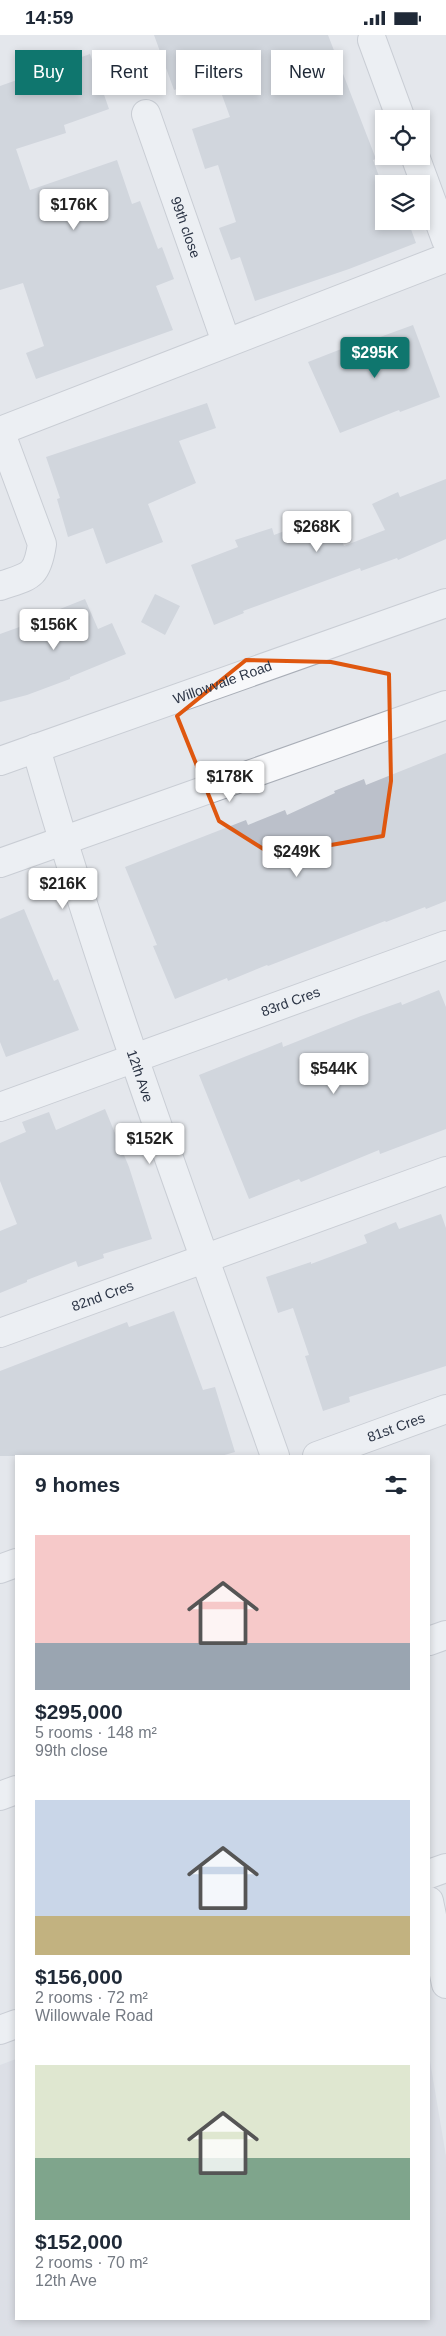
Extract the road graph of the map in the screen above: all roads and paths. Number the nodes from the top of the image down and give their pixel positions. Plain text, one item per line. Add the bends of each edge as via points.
1 (372, 40) dead end
2 (398, 110) edge
3 (146, 114) dead end
4 (418, 165) edge
5 (446, 240) edge
6 (446, 258) edge
7 (226, 342) junction
8 (0, 431) edge
9 (0, 586) edge
10 (446, 603) edge
11 (446, 705) edge
12 (36, 748) junction
13 (0, 761) edge
14 (62, 840) junction
15 (0, 863) edge
16 (446, 945) edge
17 (135, 1058) junction
18 (0, 1107) edge
19 (446, 1171) edge
20 (205, 1258) junction
21 (0, 1333) edge
22 (446, 1409) edge
23 (275, 1455) edge
24 (320, 1455) edge
25 (15, 1563) edge
26 (0, 1569) edge
27 (446, 1635) edge
28 (430, 1641) edge
29 (15, 1790) edge
30 (0, 1796) edge
31 (446, 1867) edge
32 (430, 1874) edge
33 (430, 1906) edge
34 (446, 1984) edge
35 (15, 2024) edge
36 (0, 2029) edge

1 - 2 street
3 - 7 street, 99th close
4 - 5 street
6 - 7 street
7 - 8 street
8 - 9 street via 42,544 39,561 30,575
10 - 12 street, Willowvale Road
11 - 14 street
12 - 13 street, Willowvale Road
12 - 14 street, 12th Ave
14 - 15 street
14 - 17 street, 12th Ave
16 - 17 street, 83rd Cres
17 - 18 street
17 - 20 street, 12th Ave
19 - 20 street
20 - 21 street, 82nd Cres
20 - 23 street, 12th Ave
22 - 24 street, 81st Cres
25 - 26 street
27 - 28 street
29 - 30 street
31 - 32 street
33 - 34 street
35 - 36 street

